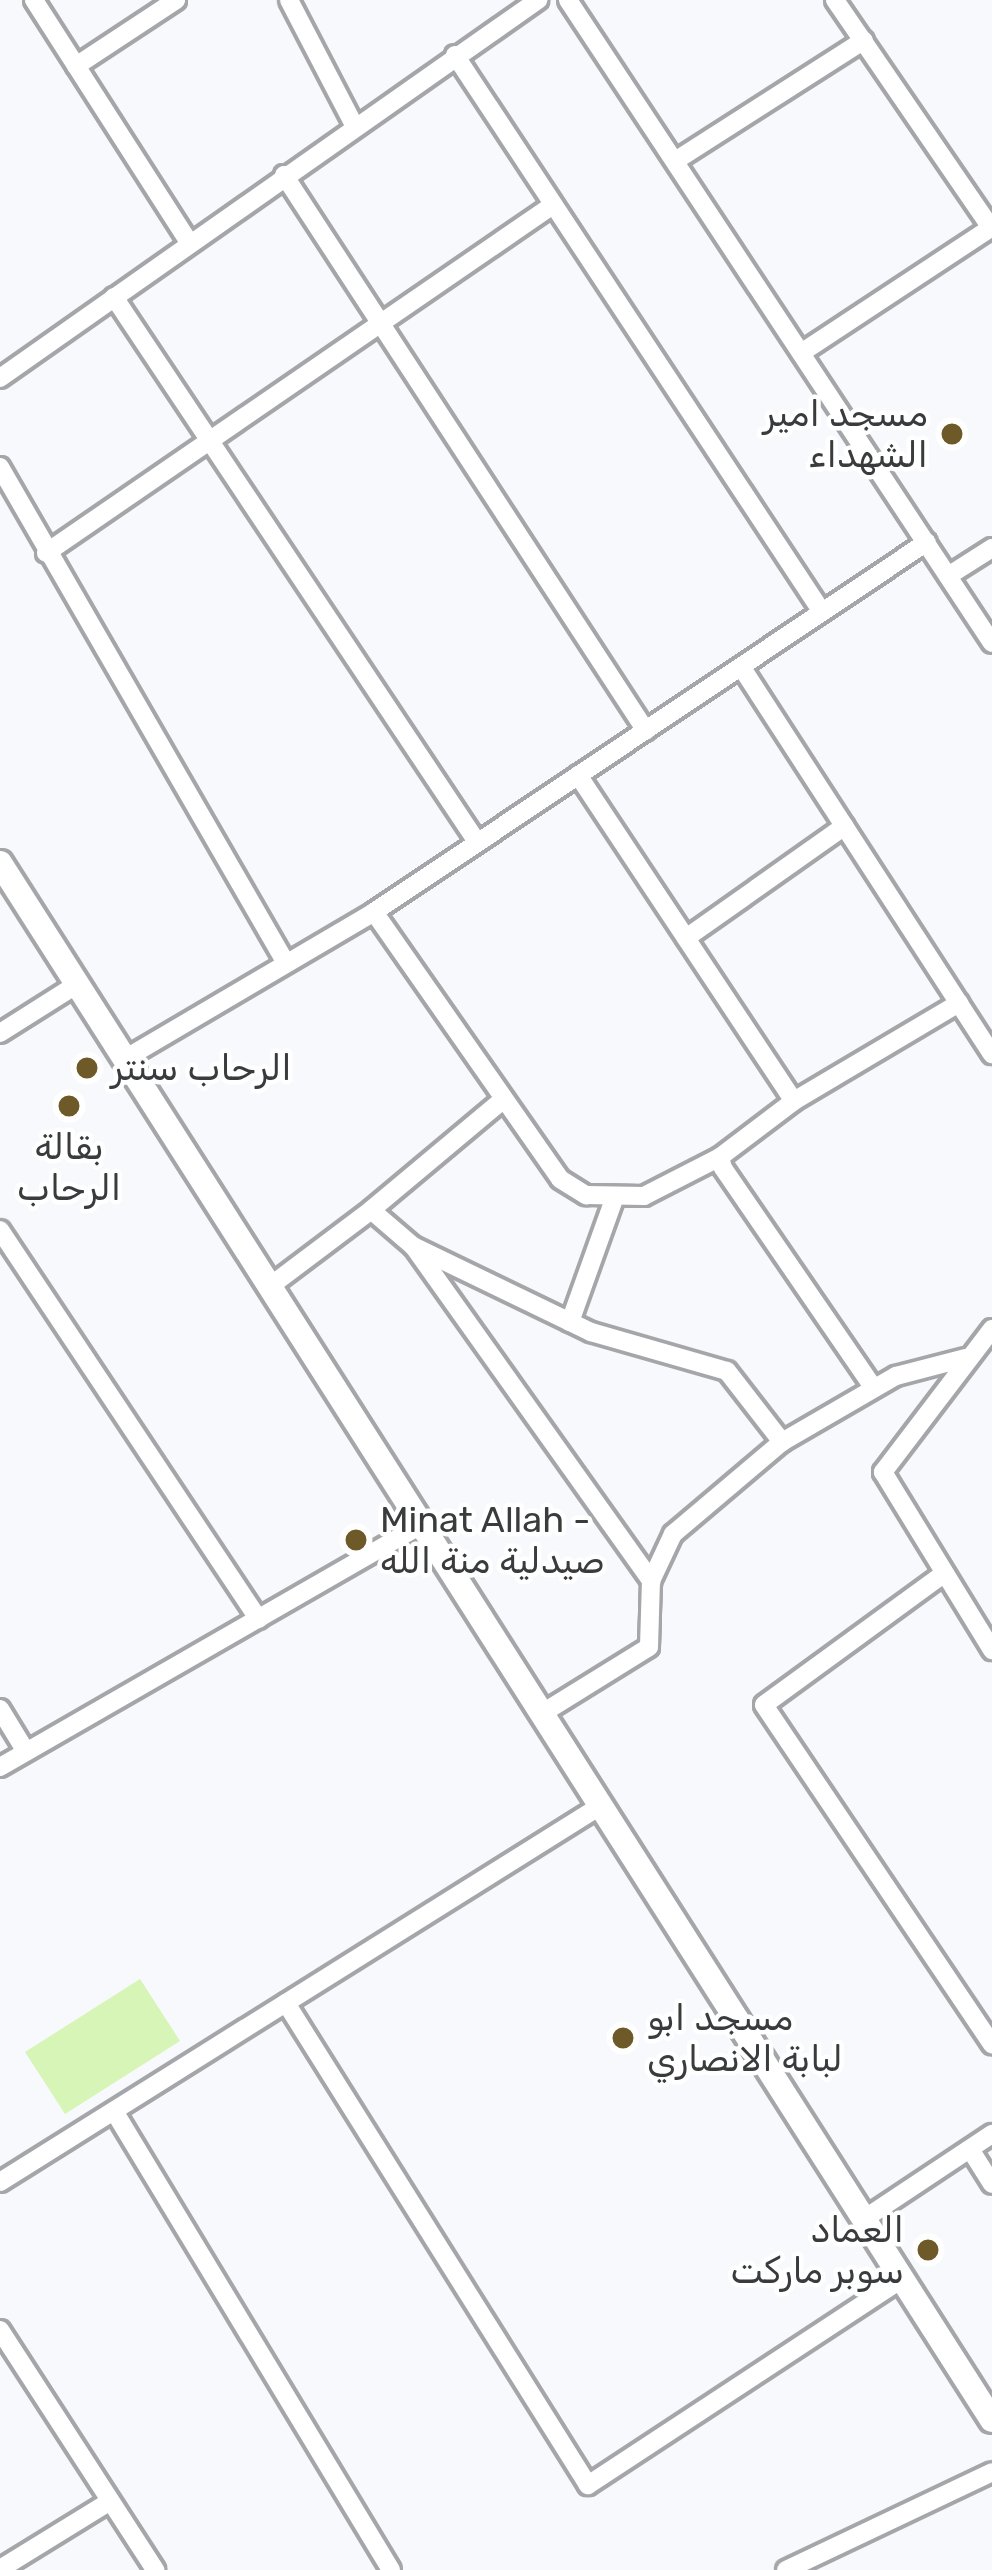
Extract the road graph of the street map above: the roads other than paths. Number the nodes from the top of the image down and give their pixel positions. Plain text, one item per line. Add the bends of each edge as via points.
1 (34, 0) edge
2 (176, 0) edge
3 (289, 0) edge
4 (538, 0) edge
5 (568, 0) edge
6 (836, 0) edge
7 (864, 40) junction
8 (455, 55) junction
9 (76, 65) junction
10 (355, 128) junction
11 (675, 161) junction
12 (284, 175) junction
13 (553, 205) junction
14 (992, 228) edge
15 (188, 241) junction
16 (114, 297) junction
17 (384, 322) junction
18 (801, 353) junction
19 (0, 378) edge
20 (210, 441) junction
21 (0, 467) edge
22 (927, 542) junction
23 (992, 548) edge
24 (46, 553) junction
25 (948, 576) junction
26 (822, 612) junction
27 (992, 643) edge
28 (742, 668) junction
29 (646, 731) junction
30 (578, 775) junction
31 (844, 826) junction
32 (477, 842) junction
33 (0, 863) edge
34 (374, 912) junction
35 (686, 938) junction
36 (284, 958) junction
37 (76, 985) junction
38 (959, 1003) junction
39 (0, 1034) edge
40 (992, 1054) edge
41 (123, 1060) junction
42 (794, 1101) junction
43 (500, 1102) junction
44 (720, 1156) junction
45 (614, 1198) junction
46 (371, 1210) junction
47 (0, 1230) edge
48 (413, 1246) junction
49 (269, 1287) junction
50 (570, 1322) junction
51 (992, 1329) edge
52 (965, 1358) junction
53 (873, 1388) junction
54 (782, 1442) junction
55 (422, 1524) junction
56 (941, 1576) junction
57 (651, 1581) junction
58 (258, 1619) junction
59 (992, 1650) edge
60 (0, 1709) edge
61 (541, 1714) junction
62 (25, 1750) junction
63 (0, 1767) edge
64 (600, 1806) junction
65 (286, 2002) junction
66 (992, 2044) edge
67 (114, 2110) junction
68 (992, 2134) edge
69 (970, 2149) junction
70 (2, 2176) edge
71 (992, 2184) edge
72 (864, 2219) junction
73 (902, 2278) junction
74 (0, 2330) edge
75 (992, 2420) edge
76 (992, 2472) edge
77 (109, 2502) junction
78 (794, 2568) edge
79 (0, 2570) edge
80 (155, 2570) edge
81 (391, 2570) edge

1 - 9 street
2 - 9 street
3 - 10 street
4 - 8 street
5 - 11 street
6 - 7 street
7 - 11 street
7 - 14 street
8 - 10 street
8 - 13 street
9 - 15 street
10 - 12 street
11 - 18 street
12 - 15 street
12 - 17 street
13 - 17 street
13 - 26 street
14 - 18 street
15 - 16 street
16 - 19 street
16 - 20 street
17 - 20 street
17 - 29 street
18 - 22 street
20 - 24 street
20 - 32 street
21 - 24 street
22 - 25 street
22 - 26 street
23 - 25 street
24 - 36 street
25 - 27 street
26 - 28 street
28 - 29 street
28 - 31 street
29 - 30 street
30 - 32 street
30 - 35 street
31 - 35 street
31 - 38 street
32 - 34 street
33 - 37 street
34 - 36 street
34 - 43 street
35 - 42 street
36 - 41 street
37 - 39 street
37 - 41 street
38 - 40 street
38 - 42 street
41 - 49 street
42 - 44 street
43 - 45 street via 560,1179
43 - 46 street
44 - 45 street via 674,1184
44 - 53 street
45 - 50 street
46 - 48 street
46 - 49 street
47 - 58 street
48 - 50 street
48 - 57 street
49 - 55 street
50 - 54 street via 727,1371
51 - 52 street
52 - 53 street
52 - 56 street via 883,1472
53 - 54 street
54 - 57 street via 673,1534
55 - 58 street
55 - 61 street
56 - 59 street
56 - 66 street via 764,1705
57 - 61 street via 649,1647
58 - 62 street
60 - 62 street
61 - 64 street
62 - 63 street
64 - 65 street
64 - 72 street
65 - 67 street
65 - 73 street via 588,2485
67 - 70 street
67 - 81 street
68 - 69 street
69 - 71 street
69 - 72 street
72 - 73 street
73 - 75 street
74 - 77 street
76 - 78 street
77 - 79 street
77 - 80 street

